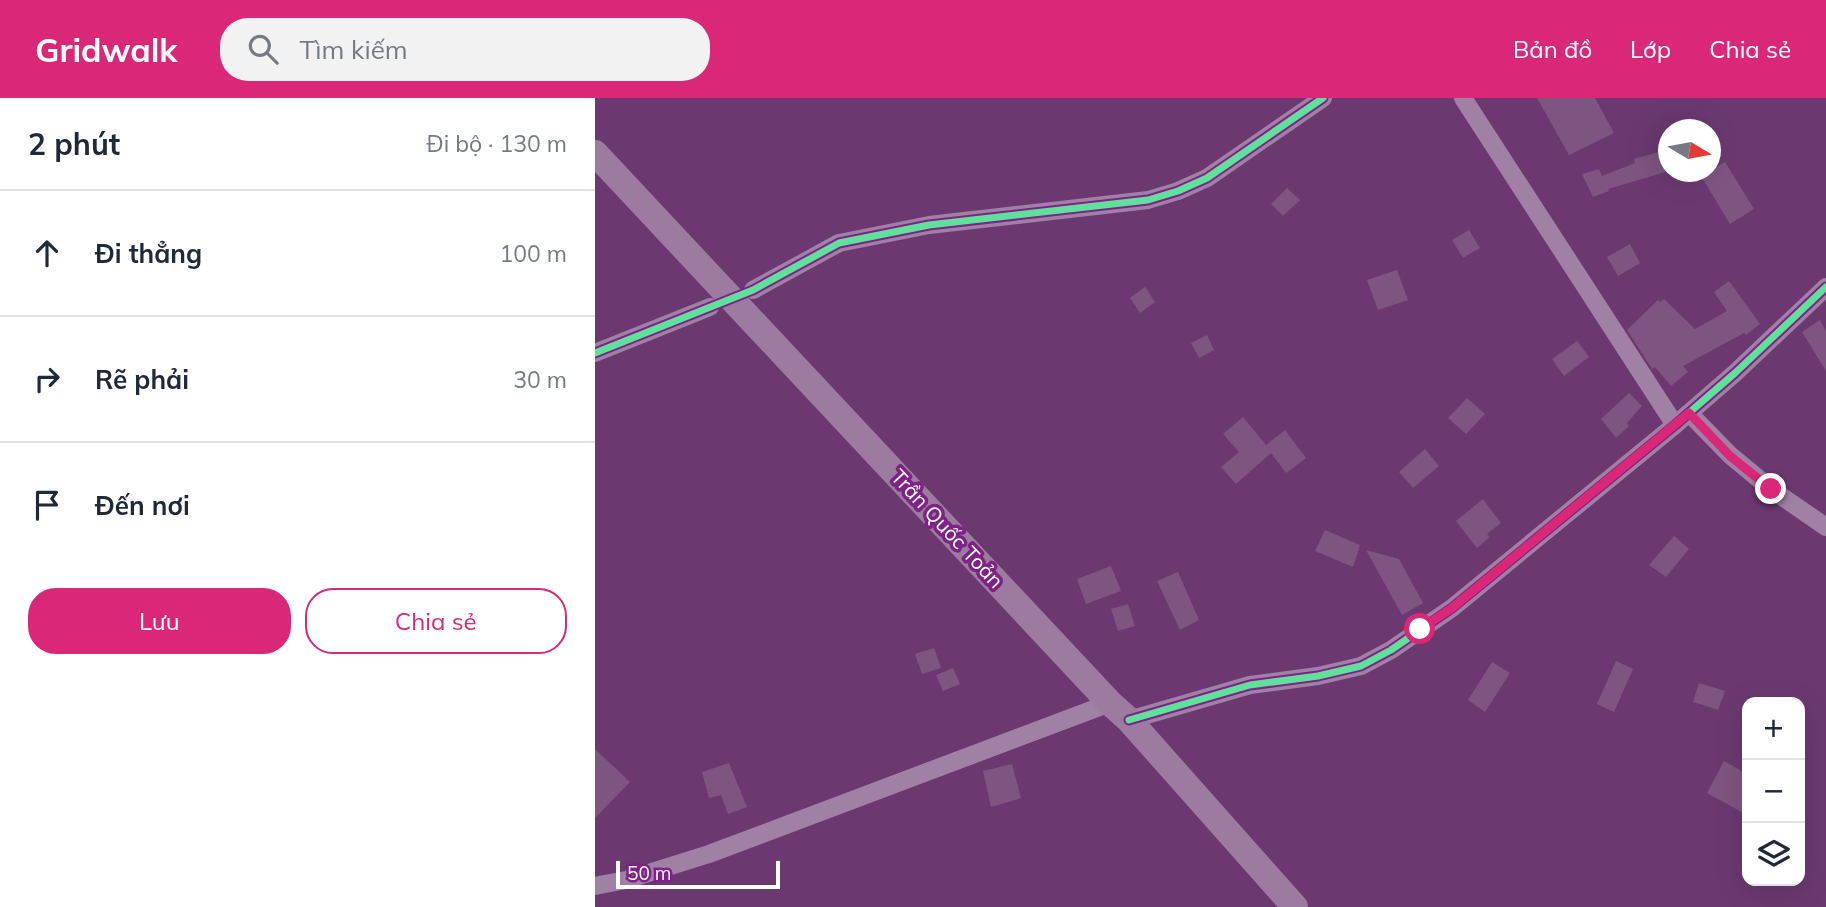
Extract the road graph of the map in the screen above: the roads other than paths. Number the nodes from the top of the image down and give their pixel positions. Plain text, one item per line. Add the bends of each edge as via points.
1 (1323, 98) edge
2 (1463, 98) edge
3 (595, 153) edge
4 (1826, 287) edge
5 (753, 290) dead end
6 (710, 307) dead end
7 (595, 353) edge
8 (1682, 419) junction
9 (1826, 527) edge
10 (1120, 711) junction
11 (595, 886) edge
12 (1295, 907) edge

1 - 5 street via 1207,178 1178,191 1148,200 929,225 839,243
2 - 8 street
3 - 10 main road, Trần Quốc Toản
4 - 8 street
6 - 7 street
8 - 9 street
8 - 10 street via 1452,608 1361,666
10 - 11 street via 709,854
10 - 12 main road, Trần Quốc Toản

